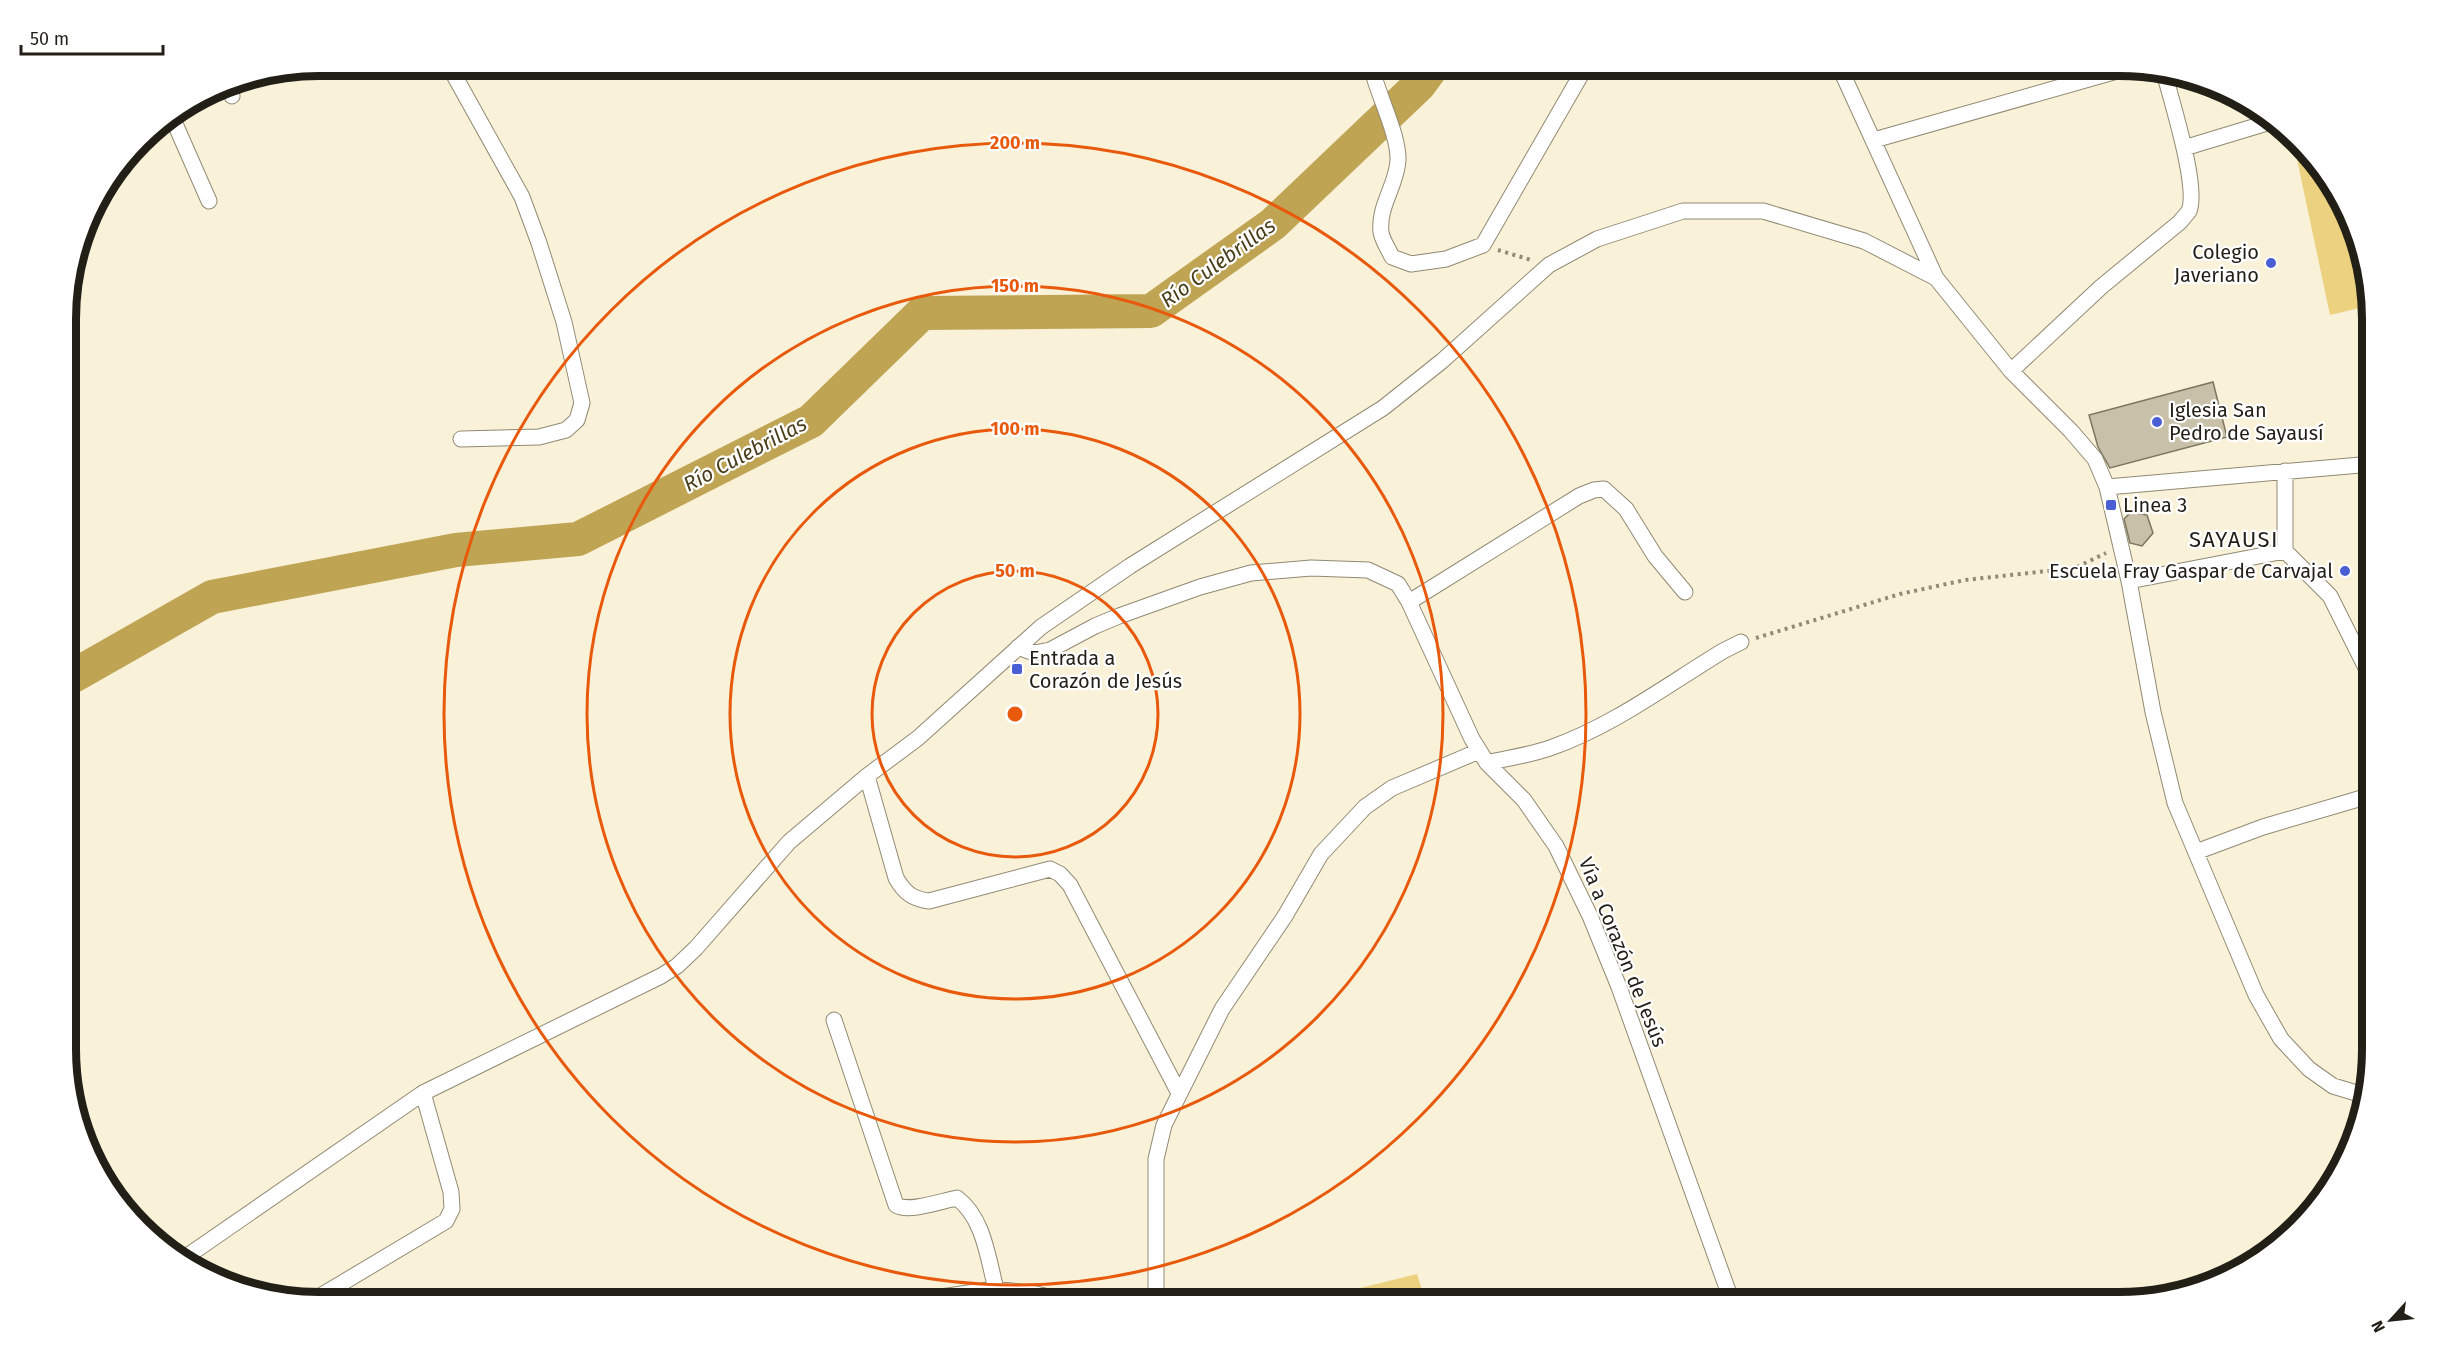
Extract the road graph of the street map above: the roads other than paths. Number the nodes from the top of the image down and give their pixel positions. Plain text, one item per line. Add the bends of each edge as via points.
1 (454, 76) edge
2 (1373, 76) edge
3 (1580, 76) edge
4 (1844, 76) edge
5 (2102, 76) edge
6 (2166, 81) edge
7 (175, 124) edge
8 (2263, 124) edge
9 (1874, 140) junction
10 (2184, 148) junction
11 (209, 201) dead end
12 (1936, 278) junction
13 (2011, 371) junction
14 (461, 439) dead end
15 (2362, 465) edge
16 (2285, 471) junction
17 (2107, 487) junction
18 (2285, 551) junction
19 (2129, 581) junction
20 (1685, 592) dead end
21 (1409, 602) junction
22 (1741, 642) road end
23 (1018, 647) junction
24 (2362, 660) edge
25 (1483, 757) junction
26 (867, 776) junction
27 (2362, 798) edge
28 (2196, 852) junction
29 (834, 1020) dead end
30 (423, 1093) junction
31 (1179, 1093) junction
32 (2358, 1094) edge
33 (190, 1254) edge
34 (996, 1289) junction
35 (327, 1292) edge
36 (975, 1292) edge
37 (1020, 1292) edge
38 (1156, 1292) edge
39 (1728, 1292) edge

1 - 14 street via 522,197 564,322 582,403 577,420 566,430 539,436
2 - 3 street via 1397,143 1398,160 1395,179 1385,199 1380,232 1392,257 1411,264 1446,259 1483,246
4 - 9 street
5 - 9 street
6 - 10 street
7 - 11 street
8 - 10 street
9 - 12 street
10 - 13 street via 2192,194 2189,211
12 - 13 street
12 - 23 street via 1864,241 1763,211 1683,211 1598,239 1549,265 1383,408 1130,566
13 - 17 street via 2095,459
15 - 16 street
16 - 17 street
16 - 18 street
17 - 19 street
18 - 19 street
18 - 24 street via 2330,596
19 - 28 street via 2153,712 2175,803
20 - 21 street via 1626,509 1604,489 1579,496
21 - 23 street, Vía a Corazón de Jesús via 1398,584 1368,570 1311,568 1251,573 1119,616 1050,650 1034,652
21 - 25 street, Vía a Corazón de Jesús
22 - 25 street via 1595,729 1549,748
23 - 26 street via 918,738
25 - 31 street via 1392,788 1365,807 1321,854 1285,916 1222,1009
25 - 39 street, Vía a Corazón de Jesús via 1524,800 1556,846 1590,916
26 - 30 street via 789,842 677,966
26 - 31 street via 896,878 903,890 916,899 929,901 1050,869 1060,874 1070,885
27 - 28 street via 2263,827
28 - 32 street via 2256,995 2281,1039 2309,1069 2333,1086
29 - 34 street via 896,1205 912,1208 957,1198 966,1205 976,1221
30 - 33 street
30 - 35 street via 451,1192 452,1209 446,1221
31 - 38 street via 1164,1125 1156,1159
34 - 36 street
34 - 37 street

